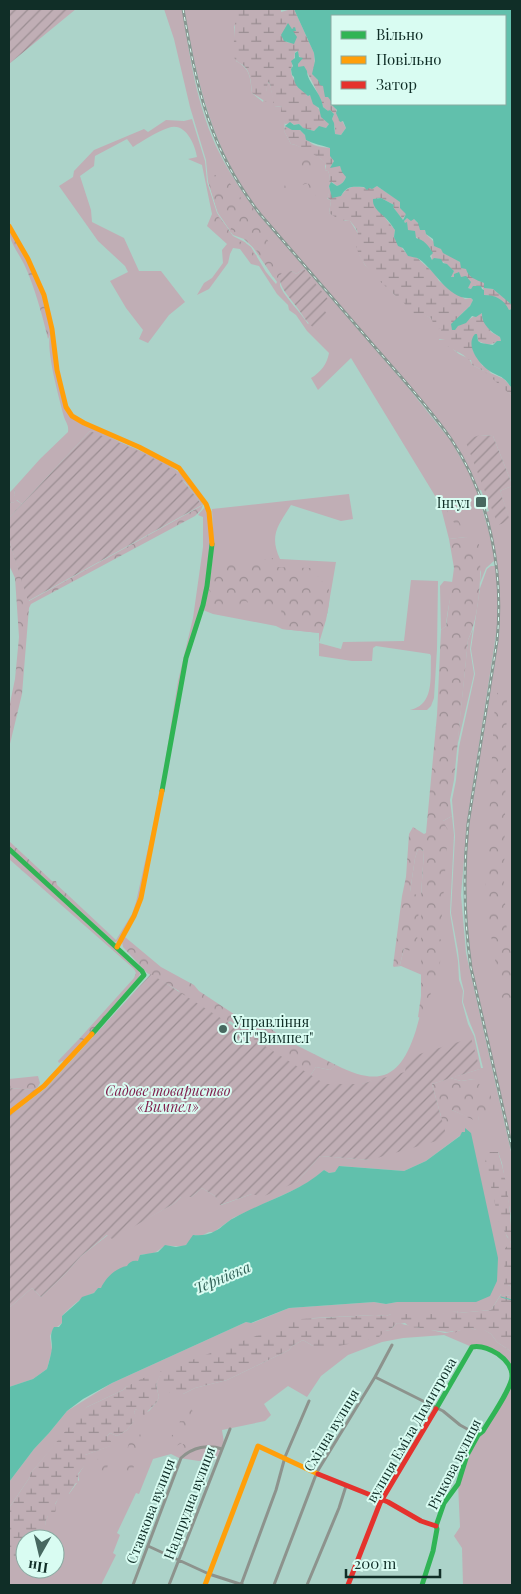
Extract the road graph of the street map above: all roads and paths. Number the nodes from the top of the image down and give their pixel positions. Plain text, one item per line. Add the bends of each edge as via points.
1 (9, 226) edge
2 (9, 849) edge
3 (117, 947) junction
4 (9, 1113) edge
5 (392, 1345) dead end
6 (477, 1345) joint
7 (376, 1377) junction
8 (309, 1402) dead end
9 (436, 1408) junction
10 (230, 1429) dead end
11 (478, 1434) junction
12 (222, 1449) junction
13 (284, 1457) junction
14 (317, 1472) junction
15 (346, 1486) junction
16 (382, 1500) junction
17 (436, 1526) junction
18 (148, 1546) junction
19 (179, 1559) junction
20 (210, 1574) junction
21 (133, 1585) edge
22 (169, 1585) edge
23 (205, 1585) edge
24 (242, 1585) edge
25 (274, 1585) edge
26 (307, 1585) edge
27 (348, 1585) edge
28 (422, 1585) edge

1 - 3 street via 44,295 57,370 69,412 84,423 179,468 206,504 210,516 212,548 207,586 186,658 141,898
2 - 3 street
3 - 4 street via 142,971 142,980 44,1086
5 - 7 street, Східна вулиця
6 - 9 street, вулиця Еміла Димитрова via 472,1347
6 - 11 street, Річкова вулиця via 506,1360 512,1377 483,1431
7 - 9 street
7 - 14 street, Східна вулиця
8 - 13 street
9 - 11 street
9 - 16 street, вулиця Еміла Димитрова
10 - 12 street, Надпрудна вулиця
11 - 17 street, Річкова вулиця via 458,1484 444,1503
12 - 18 street, Ставкова вулиця via 205,1446 182,1456
12 - 19 street, Надпрудна вулиця
13 - 14 street
13 - 20 street via 258,1446
13 - 24 street
14 - 15 street
14 - 25 street, Східна вулиця
15 - 16 street
15 - 26 street
16 - 17 street
16 - 27 street, вулиця Еміла Димитрова
17 - 28 street, Річкова вулиця via 438,1530
18 - 19 street
18 - 21 street, Ставкова вулиця
19 - 20 street
19 - 22 street, Надпрудна вулиця
20 - 23 street
20 - 24 street

